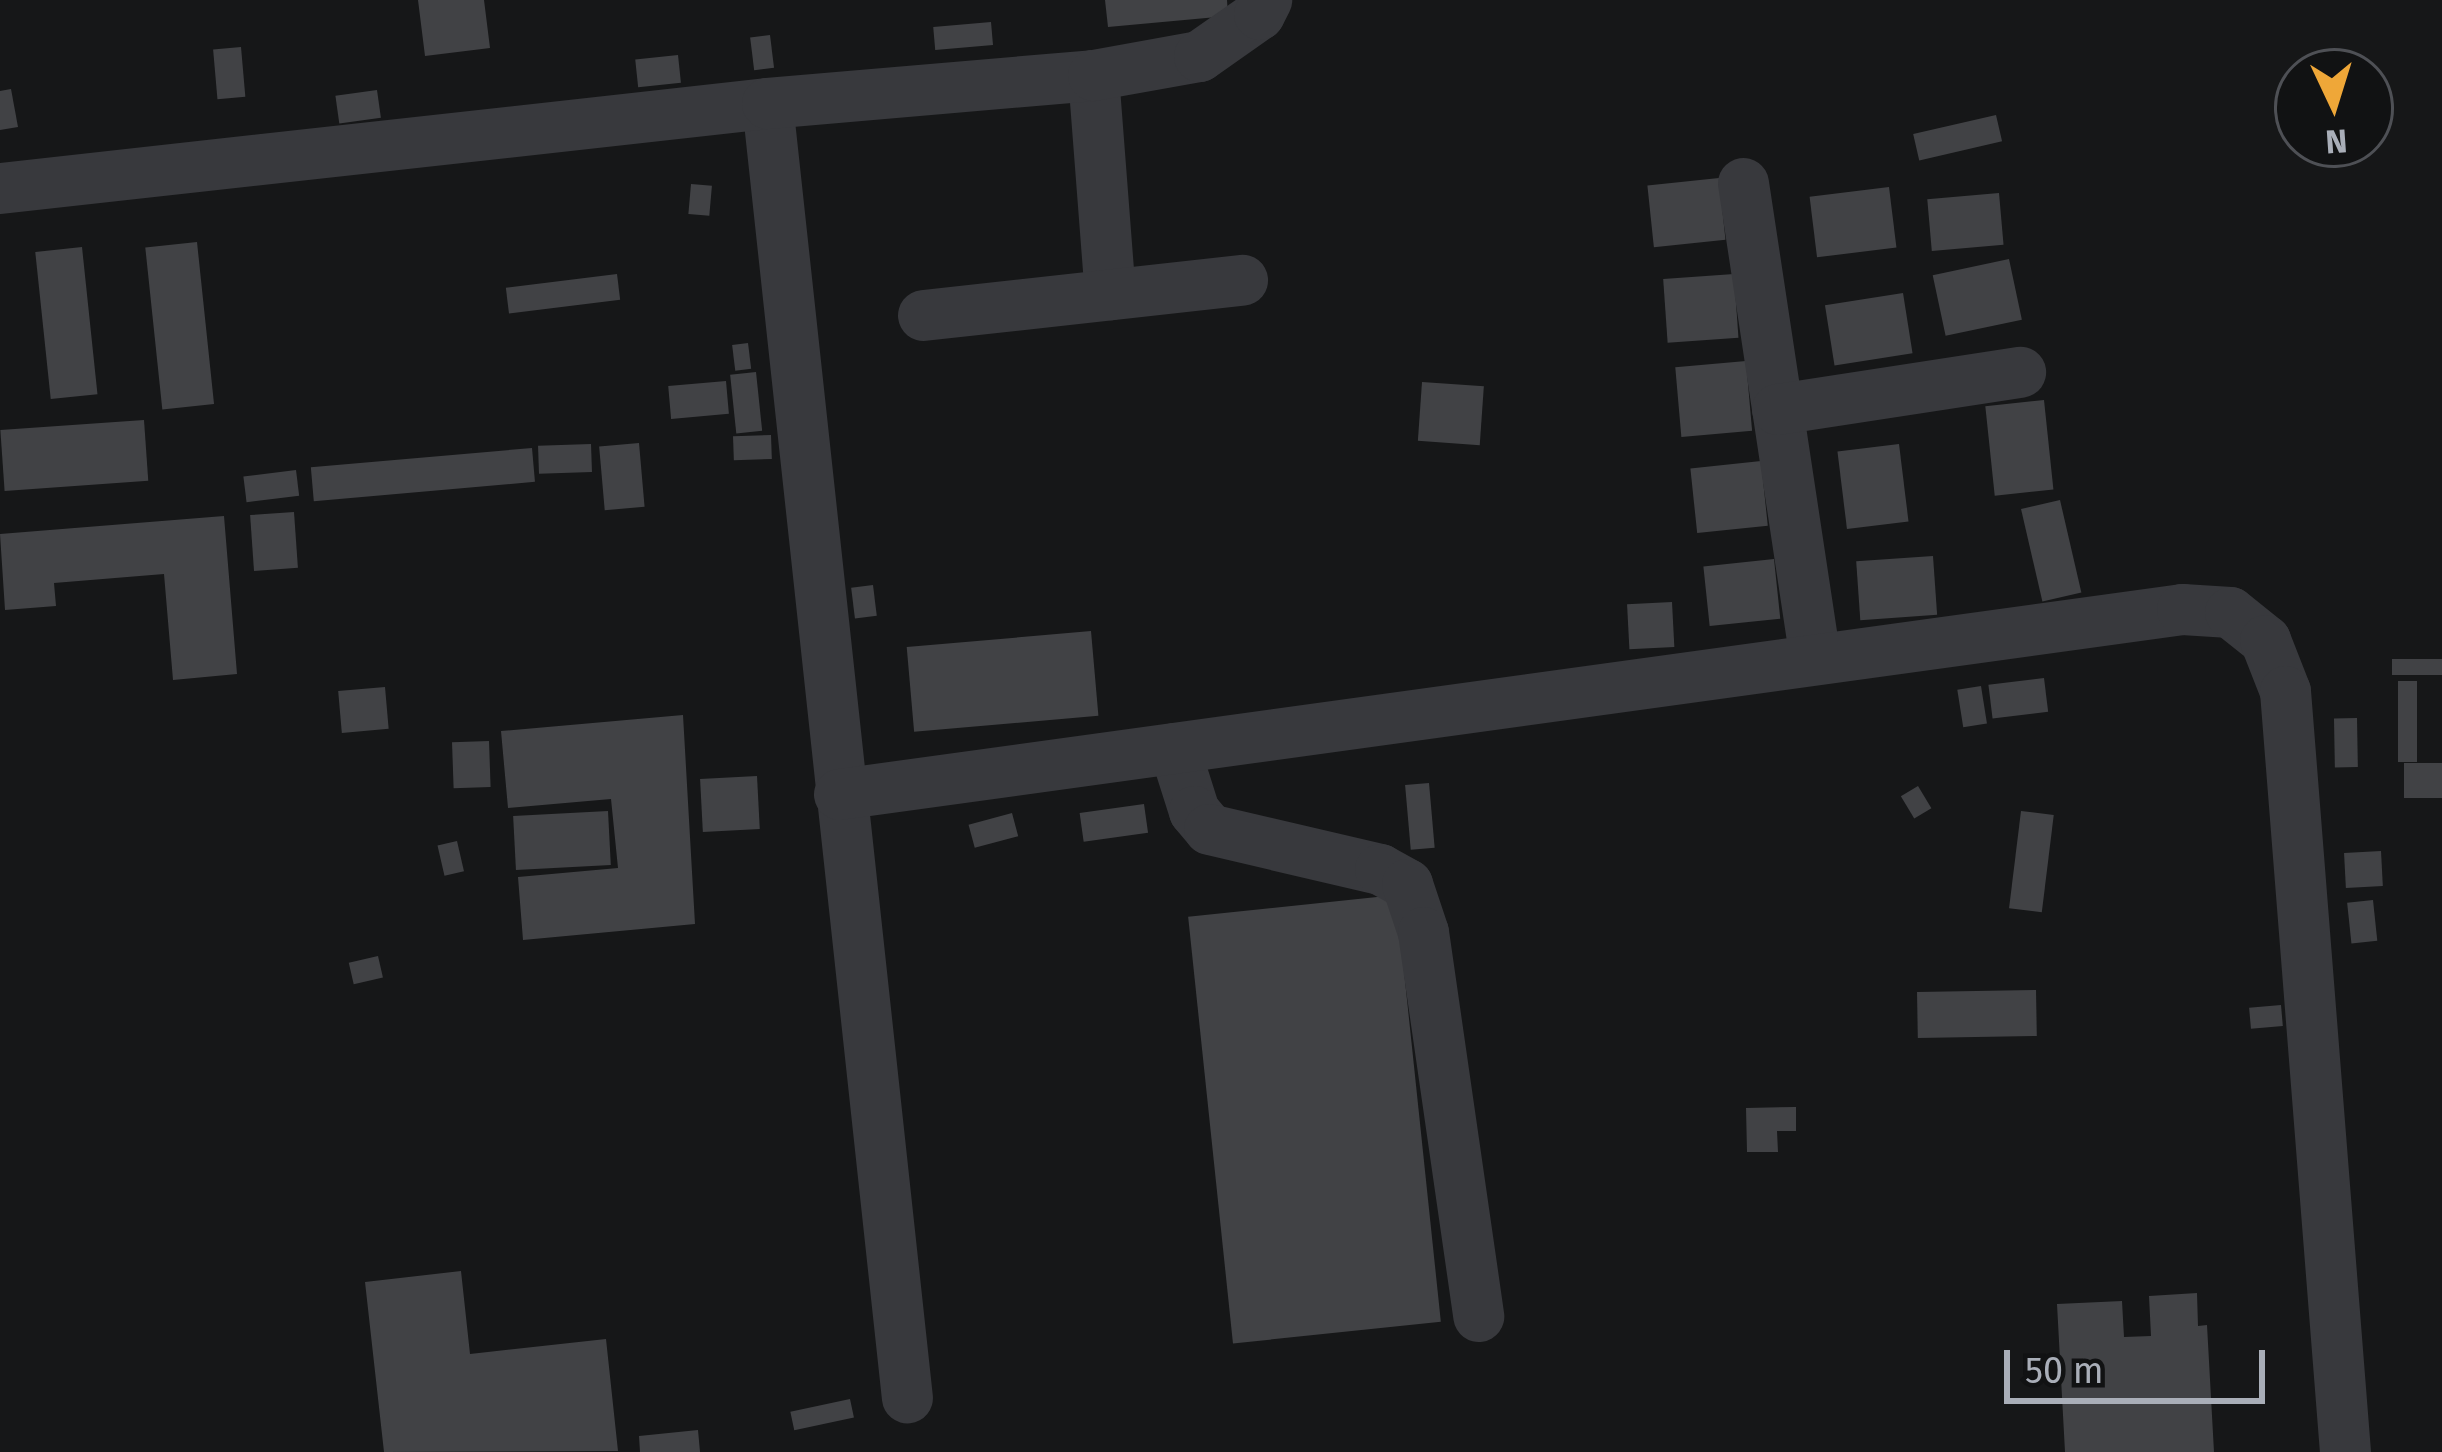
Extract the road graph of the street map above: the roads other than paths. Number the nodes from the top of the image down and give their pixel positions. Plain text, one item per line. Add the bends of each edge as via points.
1 (1266, 0) edge
2 (1094, 75) junction
3 (767, 103) junction
4 (1743, 183) dead end
5 (0, 188) edge
6 (1242, 280) dead end
7 (1110, 294) junction
8 (923, 315) dead end
9 (2020, 372) dead end
10 (1777, 409) junction
11 (1815, 659) junction
12 (1174, 748) junction
13 (839, 794) junction
14 (1478, 1316) dead end
15 (907, 1396) dead end
16 (2344, 1452) edge

1 - 2 street via 1259,14 1198,56
2 - 3 street
2 - 7 street
3 - 5 street
3 - 13 street
4 - 10 street
6 - 7 street
7 - 8 street
9 - 10 street
10 - 11 street
11 - 12 street
11 - 16 street via 2182,609 2230,613 2265,640 2285,691
12 - 13 street
12 - 14 street via 1193,811 1209,829 1379,869 1408,884 1423,932
13 - 15 street

